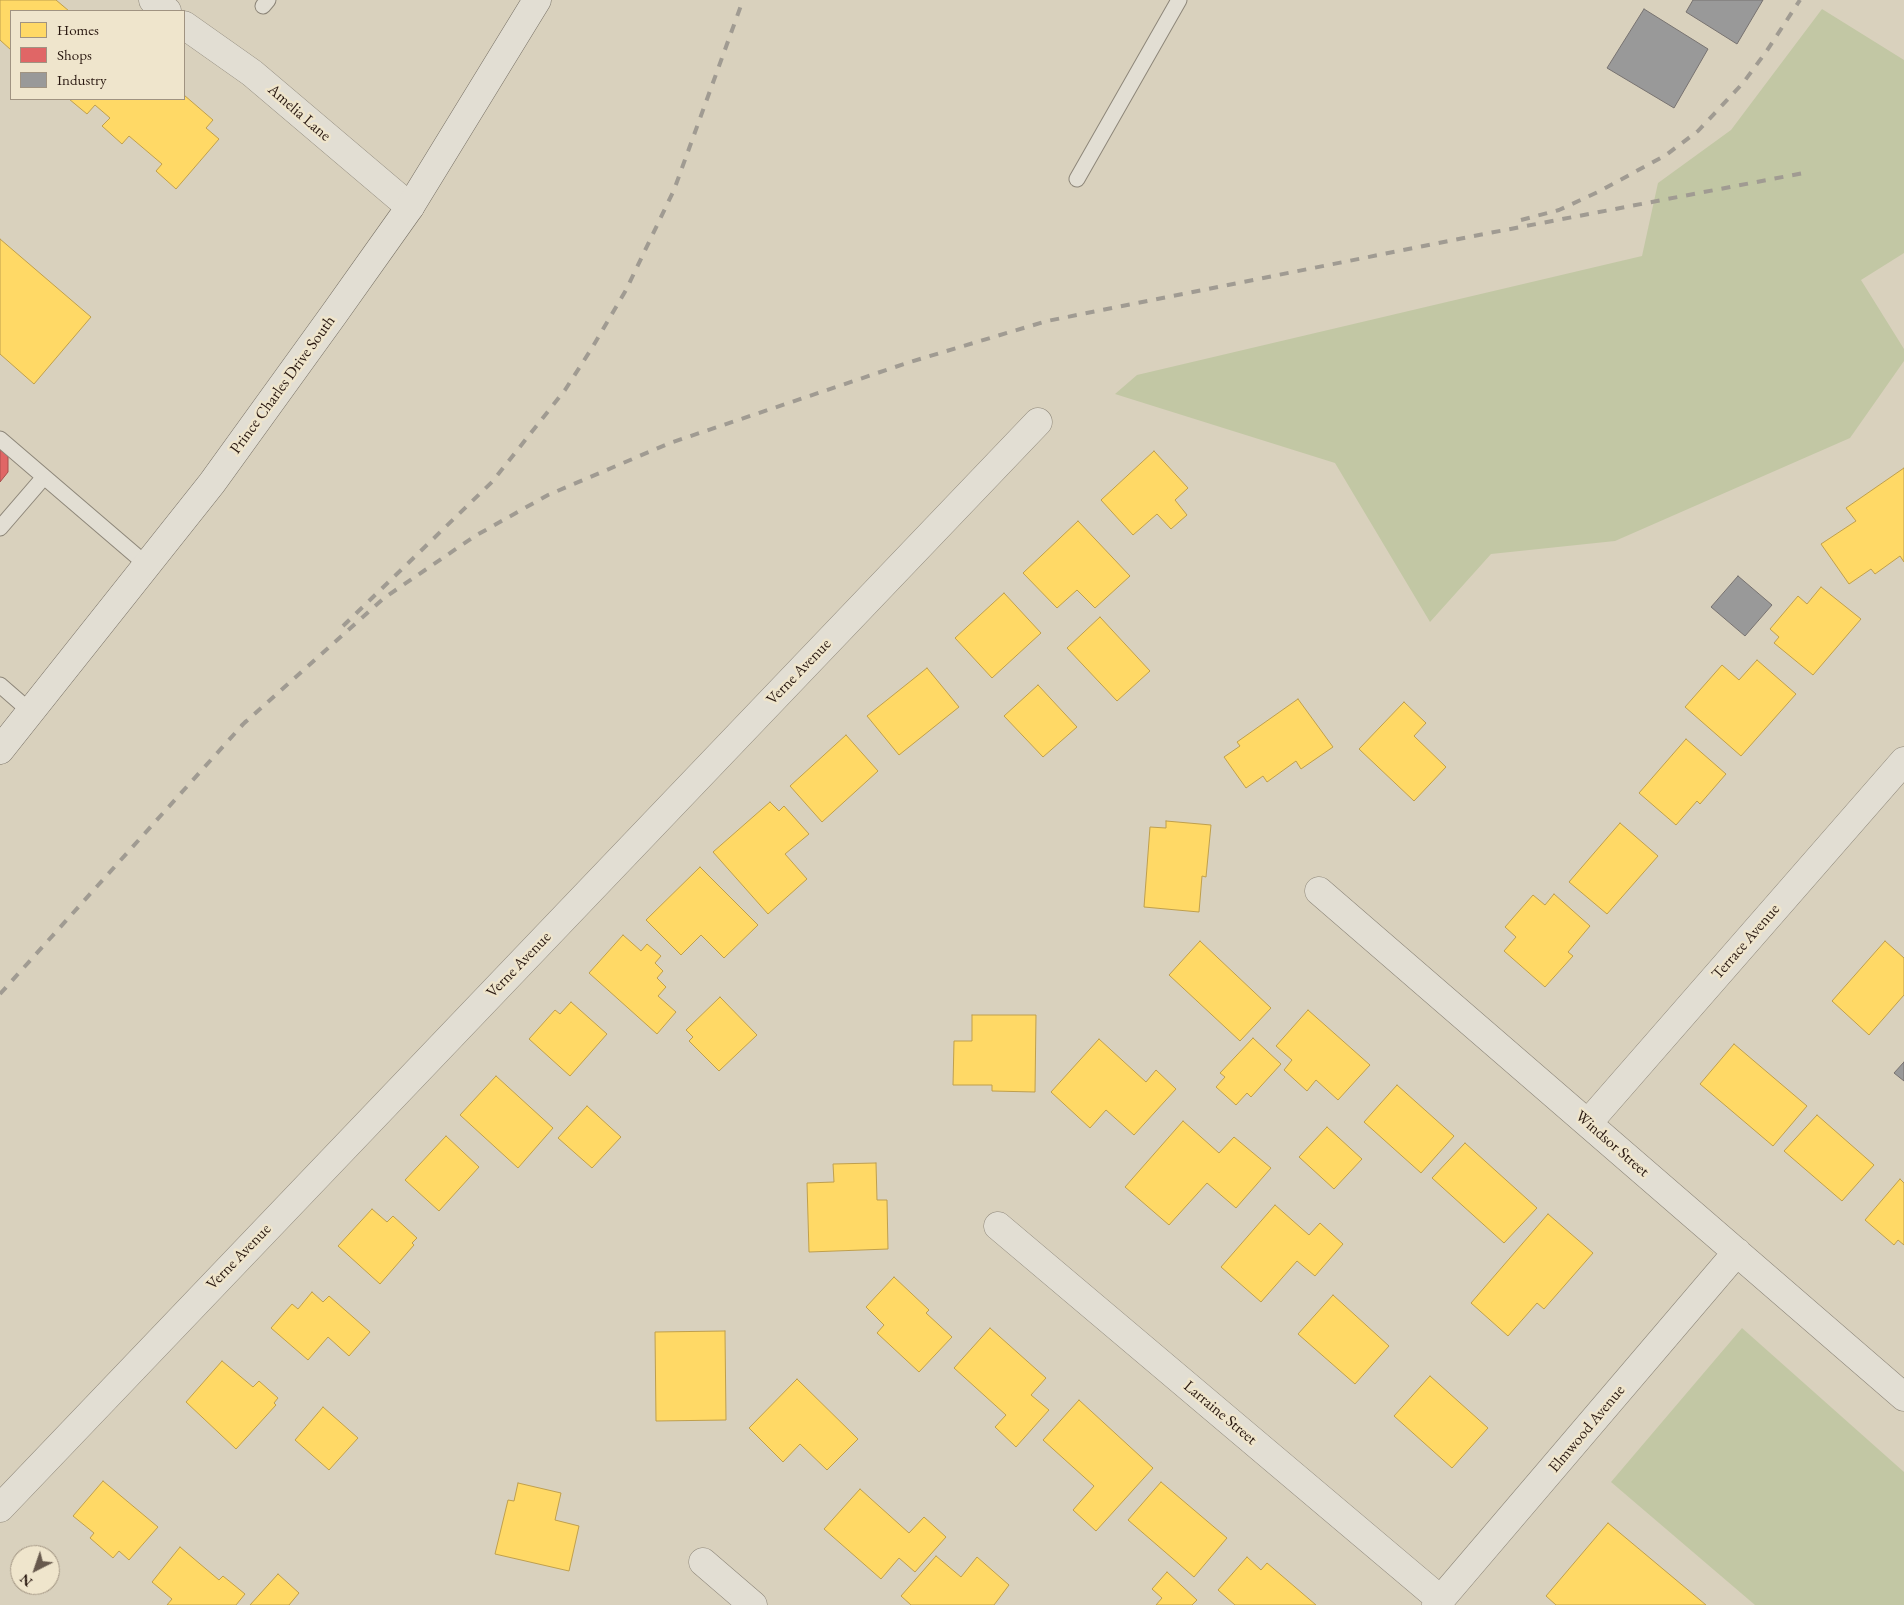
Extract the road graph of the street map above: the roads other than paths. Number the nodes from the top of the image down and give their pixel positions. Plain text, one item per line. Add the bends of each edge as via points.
1 (153, 0) edge
2 (537, 0) edge
3 (1179, 0) edge
4 (166, 10) edge
5 (185, 26) edge
6 (1077, 179) dead end
7 (410, 207) junction
8 (1038, 422) dead end
9 (0, 439) edge
10 (44, 477) junction
11 (0, 528) edge
12 (147, 565) junction
13 (0, 685) edge
14 (31, 712) junction
15 (0, 750) edge
16 (1904, 761) edge
17 (1319, 891) dead end
18 (1588, 1123) junction
19 (998, 1226) dead end
20 (1737, 1252) junction
21 (1904, 1397) edge
22 (0, 1508) edge
23 (703, 1562) dead end
24 (1439, 1602) edge
25 (753, 1605) edge

1 - 4 street
2 - 7 street, Prince Charles Drive South
3 - 6 lane
5 - 7 street, Amelia Lane via 252,72
7 - 12 street, Prince Charles Drive South via 217,475
8 - 22 street, Verne Avenue
9 - 10 lane
10 - 11 lane
10 - 12 lane
12 - 14 street, Prince Charles Drive South
13 - 14 lane
14 - 15 street, Prince Charles Drive South
16 - 18 street, Terrace Avenue
17 - 18 street, Windsor Street
18 - 20 street, Windsor Street
19 - 24 street, Larraine Street
20 - 21 street, Windsor Street
20 - 24 street, Elmwood Avenue
23 - 25 street

